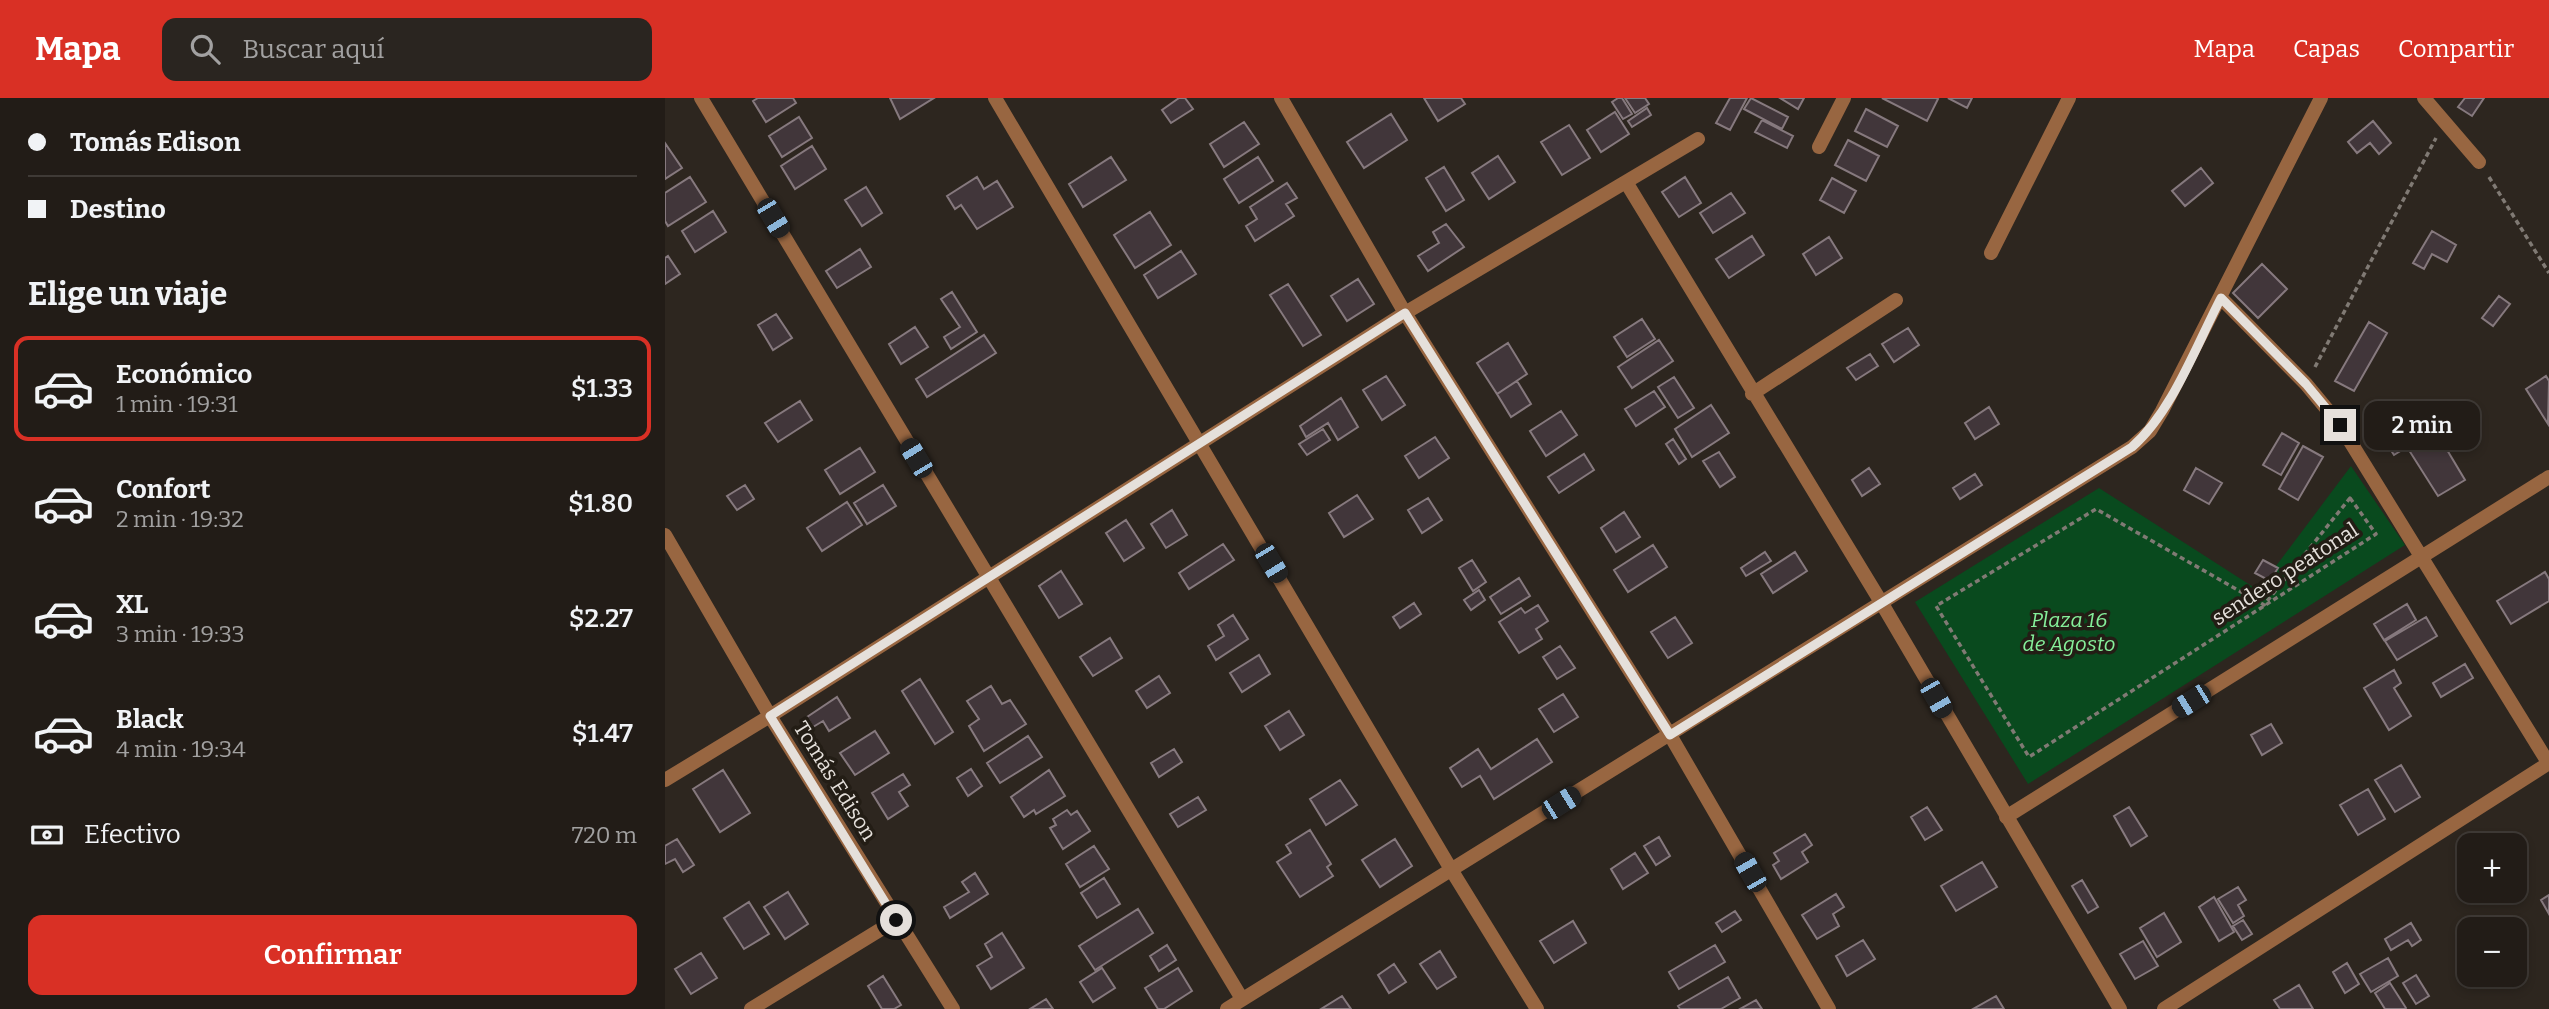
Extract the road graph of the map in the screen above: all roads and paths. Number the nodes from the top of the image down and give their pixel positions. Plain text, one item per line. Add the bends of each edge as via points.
1 (701, 98) edge
2 (995, 98) edge
3 (1281, 98) edge
4 (1844, 98) edge
5 (2069, 98) edge
6 (2321, 98) edge
7 (2424, 98) edge
8 (2445, 120) junction
9 (1698, 139) dead end
10 (1819, 147) dead end
11 (2479, 162) joint
12 (1626, 182) junction
13 (1991, 253) dead end
14 (2549, 273) edge
15 (2221, 298) junction
16 (1896, 300) dead end
17 (1405, 313) junction
18 (2306, 384) junction
19 (1752, 394) junction
20 (1201, 445) junction
21 (2549, 477) edge
22 (665, 535) edge
23 (2423, 555) junction
24 (988, 578) junction
25 (1881, 602) junction
26 (1936, 606) joint
27 (770, 716) junction
28 (1670, 735) junction
29 (2549, 763) edge
30 (665, 780) edge
31 (2006, 817) junction
32 (1452, 871) junction
33 (896, 920) junction
34 (1242, 999) junction
35 (751, 1009) edge
36 (953, 1009) edge
37 (1227, 1009) edge
38 (1537, 1009) edge
39 (1829, 1009) edge
40 (2120, 1009) edge
41 (2164, 1009) edge

1 - 24 street
2 - 20 street
3 - 17 street
4 - 10 street
5 - 13 street
6 - 15 street
7 - 8 street
8 - 11 street
8 - 18 path
9 - 12 street
11 - 14 path
12 - 17 street
12 - 19 street
15 - 18 street
15 - 25 street via 2150,430 2132,447
16 - 19 street
17 - 20 street
17 - 28 street
18 - 23 street via 2340,425
19 - 25 street
20 - 24 street
20 - 32 street
21 - 23 street
22 - 27 street, Tomás Edison
23 - 29 street
23 - 31 street
24 - 27 street
24 - 34 street
25 - 28 street
25 - 31 street
26 - 26 path, sendero peatonal via 2096,509 2264,605 2350,498 2376,534 2029,757
27 - 30 street
27 - 33 street, Tomás Edison
28 - 32 street
28 - 39 street
29 - 41 street
31 - 40 street
32 - 34 street
32 - 38 street
33 - 35 street
33 - 36 street, Tomás Edison
34 - 37 street

